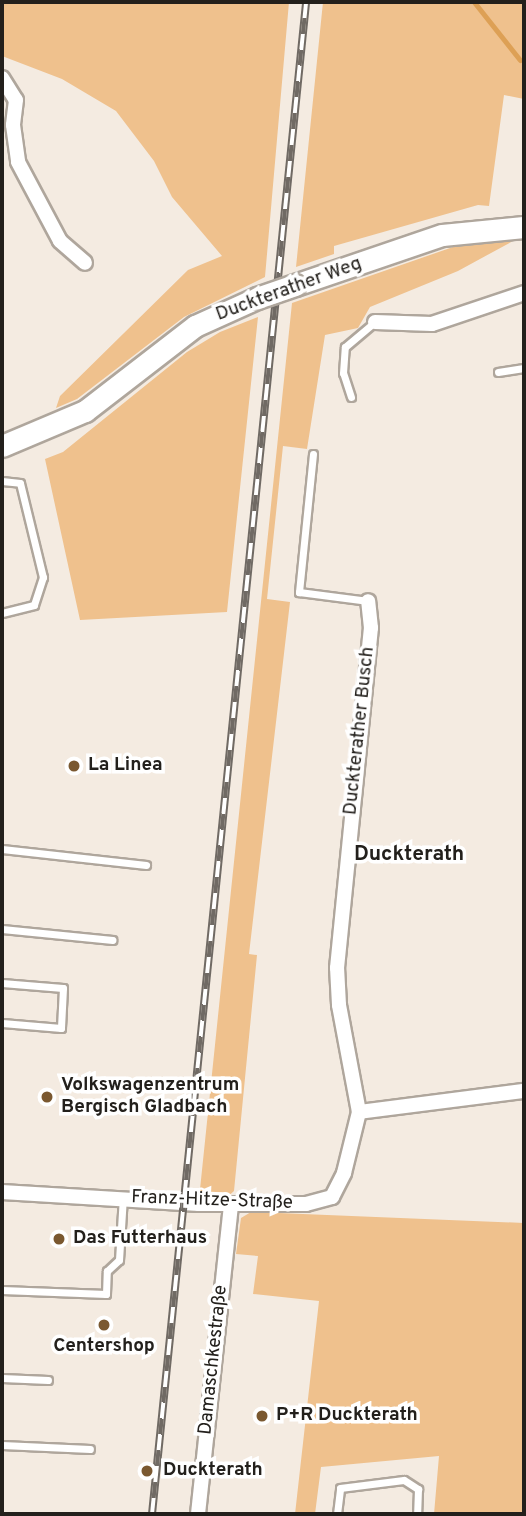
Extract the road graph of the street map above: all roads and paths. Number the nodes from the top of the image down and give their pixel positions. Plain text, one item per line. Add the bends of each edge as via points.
1 (2, 78) edge
2 (524, 227) edge
3 (85, 263) dead end
4 (524, 293) edge
5 (375, 322) joint
6 (524, 368) edge
7 (498, 372) dead end
8 (351, 397) dead end
9 (2, 446) edge
10 (313, 454) dead end
11 (2, 481) edge
12 (368, 601) joint
13 (2, 613) edge
14 (2, 849) edge
15 (146, 865) dead end
16 (2, 929) edge
17 (112, 940) dead end
18 (2, 983) edge
19 (2, 1023) edge
20 (524, 1091) edge
21 (359, 1112) junction
22 (2, 1192) edge
23 (123, 1197) junction
24 (231, 1205) junction
25 (2, 1290) edge
26 (2, 1378) edge
27 (48, 1380) dead end
28 (2, 1445) edge
29 (90, 1449) dead end
30 (198, 1514) edge
31 (337, 1514) edge
32 (417, 1514) edge

1 - 3 street via 16,100 13,125 19,162 60,241
2 - 9 street, Duckterather Weg, bridge via 442,235 257,298 195,326 85,411
4 - 5 street via 432,324
5 - 8 lane via 345,347 343,373
6 - 7 lane
10 - 12 lane via 299,592
11 - 13 lane via 20,483 43,577 34,605
12 - 21 street, Duckterather Busch via 371,628 337,968 339,1005
14 - 15 lane
16 - 17 lane
18 - 19 lane via 63,988 61,1028
20 - 21 street
21 - 24 street, Franz-Hitze-Straße via 344,1173 332,1197 306,1204
22 - 23 street, Franz-Hitze-Straße
23 - 24 street, Franz-Hitze-Straße
23 - 25 lane via 119,1260 107,1271 106,1294
24 - 30 street, Damaschkestraße
26 - 27 lane
28 - 29 lane
31 - 32 lane via 340,1488 404,1480 418,1489

